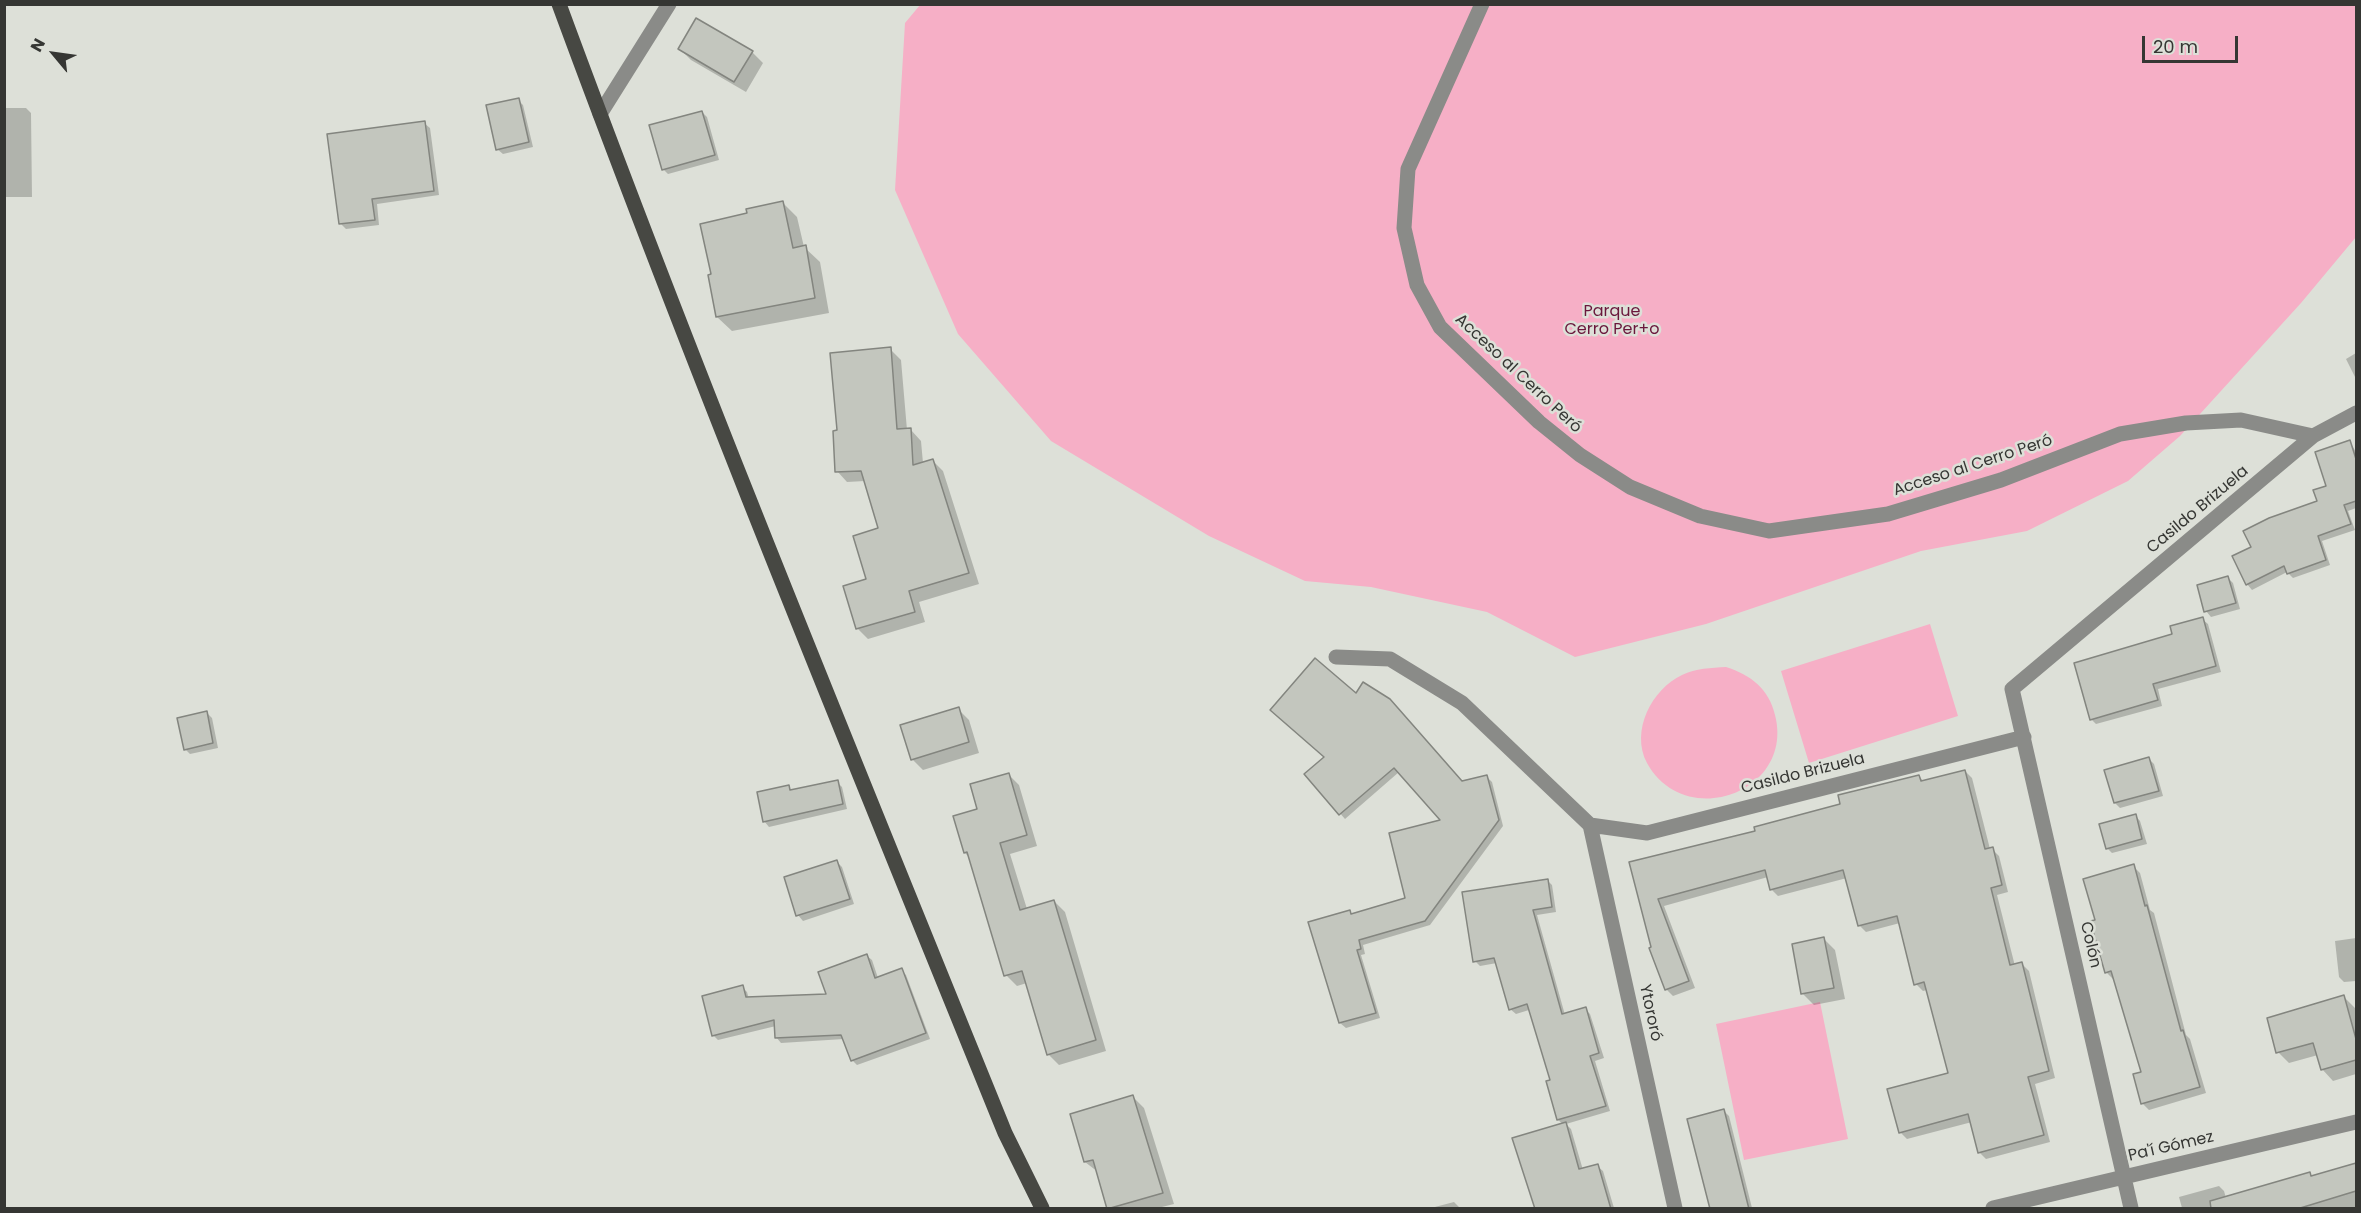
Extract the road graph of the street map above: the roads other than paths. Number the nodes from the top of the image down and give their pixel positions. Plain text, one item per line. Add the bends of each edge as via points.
1 (560, 4) edge
2 (669, 4) edge
3 (1482, 4) edge
4 (600, 114) junction
5 (2356, 413) edge
6 (2313, 436) junction
7 (1336, 657) dead end
8 (2012, 689) joint
9 (2024, 737) junction
10 (1590, 825) junction
11 (2356, 1122) edge
12 (2124, 1177) junction
13 (1042, 1209) edge
14 (1675, 1209) edge
15 (1993, 1209) edge
16 (2131, 1209) edge

1 - 4 main road
2 - 4 street
3 - 6 street, Acceso al Cerro Peró via 1408,169 1404,228 1417,285 1440,327 1539,422 1580,455 1630,487 1700,516 1768,531 1888,514 2001,480 2120,434 2186,423 2241,420
4 - 13 main road via 888,844 1005,1133
5 - 6 street, Casildo Brizuela
6 - 8 street, Casildo Brizuela
7 - 10 street via 1390,659 1462,703
8 - 9 street, Colón
9 - 10 street, Casildo Brizuela via 1647,833
9 - 12 street, Colón
10 - 14 street, Ytororó
11 - 12 street, Pa'í Gómez
12 - 15 street, Pa'í Gómez
12 - 16 street, Colón

